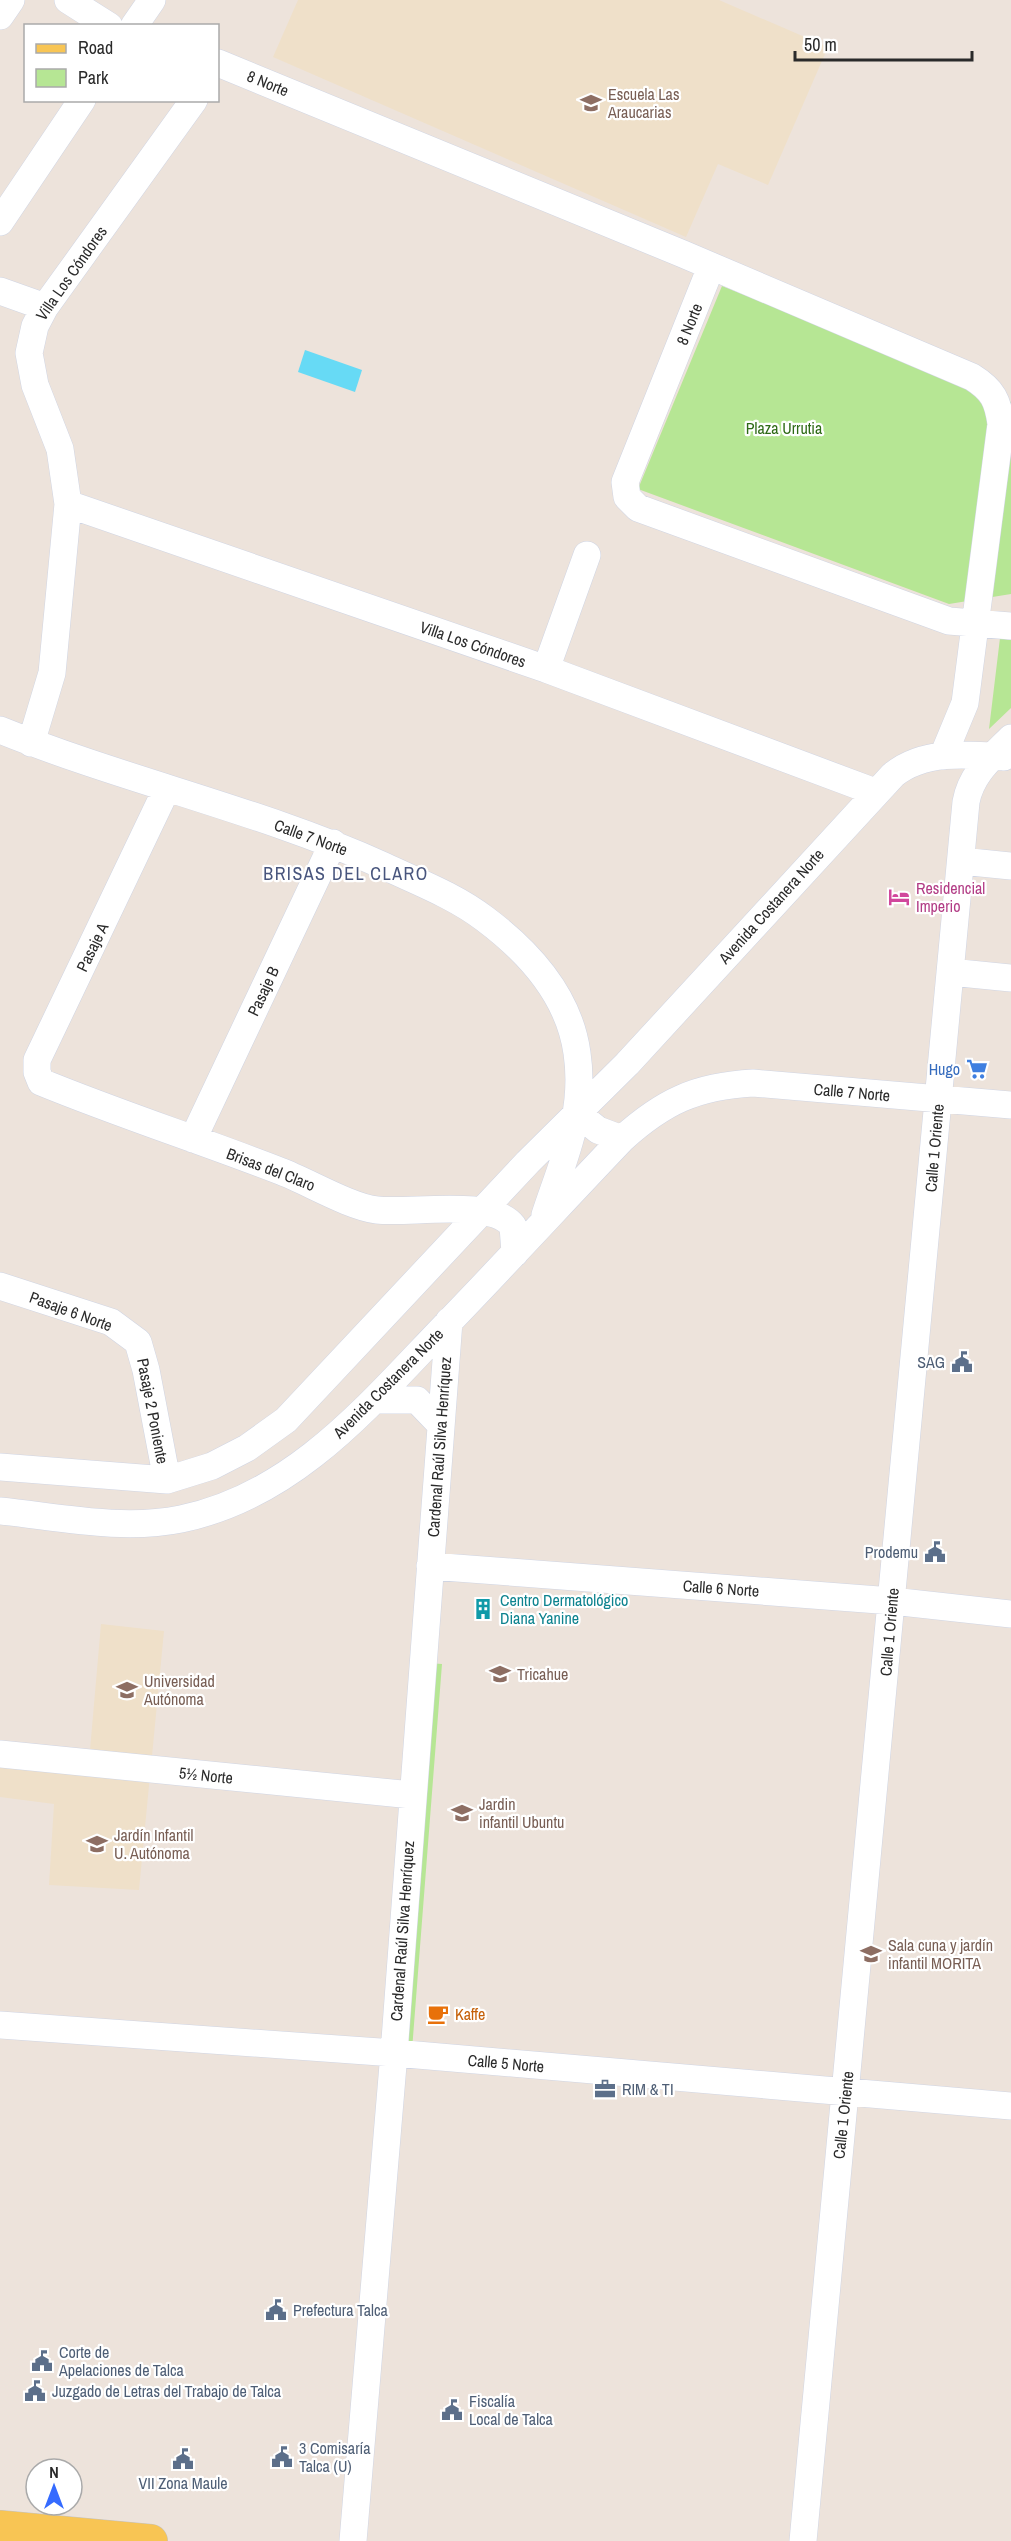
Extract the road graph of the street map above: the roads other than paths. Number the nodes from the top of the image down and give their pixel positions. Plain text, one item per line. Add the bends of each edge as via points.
1 (11, 0) edge
2 (68, 0) edge
3 (0, 16) edge
4 (106, 24) edge
5 (219, 63) edge
6 (81, 102) edge
7 (193, 102) edge
8 (0, 222) edge
9 (711, 267) junction
10 (0, 291) edge
11 (45, 307) junction
12 (68, 504) junction
13 (587, 555) dead end
14 (974, 624) junction
15 (1011, 626) edge
16 (546, 669) junction
17 (0, 730) edge
18 (31, 743) junction
19 (1005, 750) edge
20 (943, 756) junction
21 (167, 788) junction
22 (875, 792) junction
23 (333, 843) junction
24 (961, 861) junction
25 (1011, 866) edge
26 (950, 972) junction
27 (1011, 978) edge
28 (67, 1092) joint
29 (694, 1093) joint
30 (939, 1098) junction
31 (1011, 1105) edge
32 (578, 1114) junction
33 (193, 1139) junction
34 (622, 1139) junction
35 (482, 1211) junction
36 (543, 1222) junction
37 (514, 1253) junction
38 (0, 1286) edge
39 (449, 1321) junction
40 (138, 1342) joint
41 (374, 1400) junction
42 (441, 1425) junction
43 (0, 1467) edge
44 (166, 1480) junction
45 (0, 1511) edge
46 (430, 1566) junction
47 (892, 1601) junction
48 (1011, 1614) edge
49 (0, 1754) edge
50 (412, 1795) junction
51 (0, 2025) edge
52 (394, 2053) junction
53 (844, 2092) junction
54 (1011, 2106) edge
55 (0, 2527) edge
56 (151, 2541) edge
57 (353, 2541) edge
58 (803, 2541) edge

1 - 3 street
2 - 4 street
5 - 9 street, 8 Norte
6 - 8 street
7 - 11 street, Villa Los Cóndores
9 - 14 street via 972,377 996,396 1001,424
9 - 14 street, 8 Norte via 625,482 627,497 638,508 747,550 949,621
10 - 11 street
11 - 12 street, Villa Los Cóndores via 35,326 29,353 35,385 60,450
12 - 16 street, Villa Los Cóndores
12 - 18 street, Villa Los Cóndores via 52,673
13 - 16 street
14 - 15 street, 8 Norte
14 - 20 street via 965,703
16 - 22 street, Villa Los Cóndores
17 - 18 street, Calle 7 Norte
18 - 21 street, Calle 7 Norte
19 - 20 street, Avenida Costanera Norte
19 - 24 street, Calle 1 Oriente via 979,770 968,792
20 - 22 street, Avenida Costanera Norte via 912,762
21 - 23 street, Calle 7 Norte
21 - 28 street, Pasaje A via 37,1060 41,1082
22 - 32 street, Avenida Costanera Norte
23 - 32 street, Calle 7 Norte via 437,890 483,918 521,949 548,980 569,1023 577,1051
23 - 33 street, Pasaje B
24 - 25 street
24 - 26 street, Calle 1 Oriente
26 - 27 street
26 - 30 street, Calle 1 Oriente
28 - 33 street, Brisas del Claro
29 - 30 street, Calle 7 Norte via 722,1084 753,1083
29 - 34 street, Avenida Costanera Norte via 662,1107
30 - 31 street, Calle 7 Norte
30 - 47 street, Calle 1 Oriente
32 - 34 street via 598,1130
32 - 35 street, Avenida Costanera Norte
32 - 36 street, Avenida Costanera Norte
33 - 35 street, Brisas del Claro via 309,1182 359,1206 377,1210
34 - 36 street, Avenida Costanera Norte
35 - 37 street via 509,1220 516,1236
35 - 44 street, Avenida Costanera Norte via 286,1419 247,1449 212,1466
36 - 37 street, Avenida Costanera Norte
37 - 39 street, Avenida Costanera Norte
38 - 40 street, Pasaje 6 Norte via 111,1322
39 - 41 street, Avenida Costanera Norte
39 - 42 street, Cardenal Raúl Silva Henríquez
40 - 44 street, Pasaje 2 Poniente
41 - 42 street via 417,1400
41 - 45 street, Avenida Costanera Norte via 283,1478 204,1514 134,1524
42 - 46 street, Cardenal Raúl Silva Henríquez
43 - 44 street, Avenida Costanera Norte
46 - 47 street, Calle 6 Norte
46 - 50 street, Cardenal Raúl Silva Henríquez
47 - 48 street, Calle 6 Norte
47 - 53 street, Calle 1 Oriente
49 - 50 street, 5½ Norte
50 - 52 street, Cardenal Raúl Silva Henríquez
51 - 52 street, Calle 5 Norte
52 - 53 street, Calle 5 Norte
52 - 57 street, Cardenal Raúl Silva Henríquez
53 - 54 street, Calle 5 Norte
53 - 58 street, Calle 1 Oriente
55 - 56 main road

